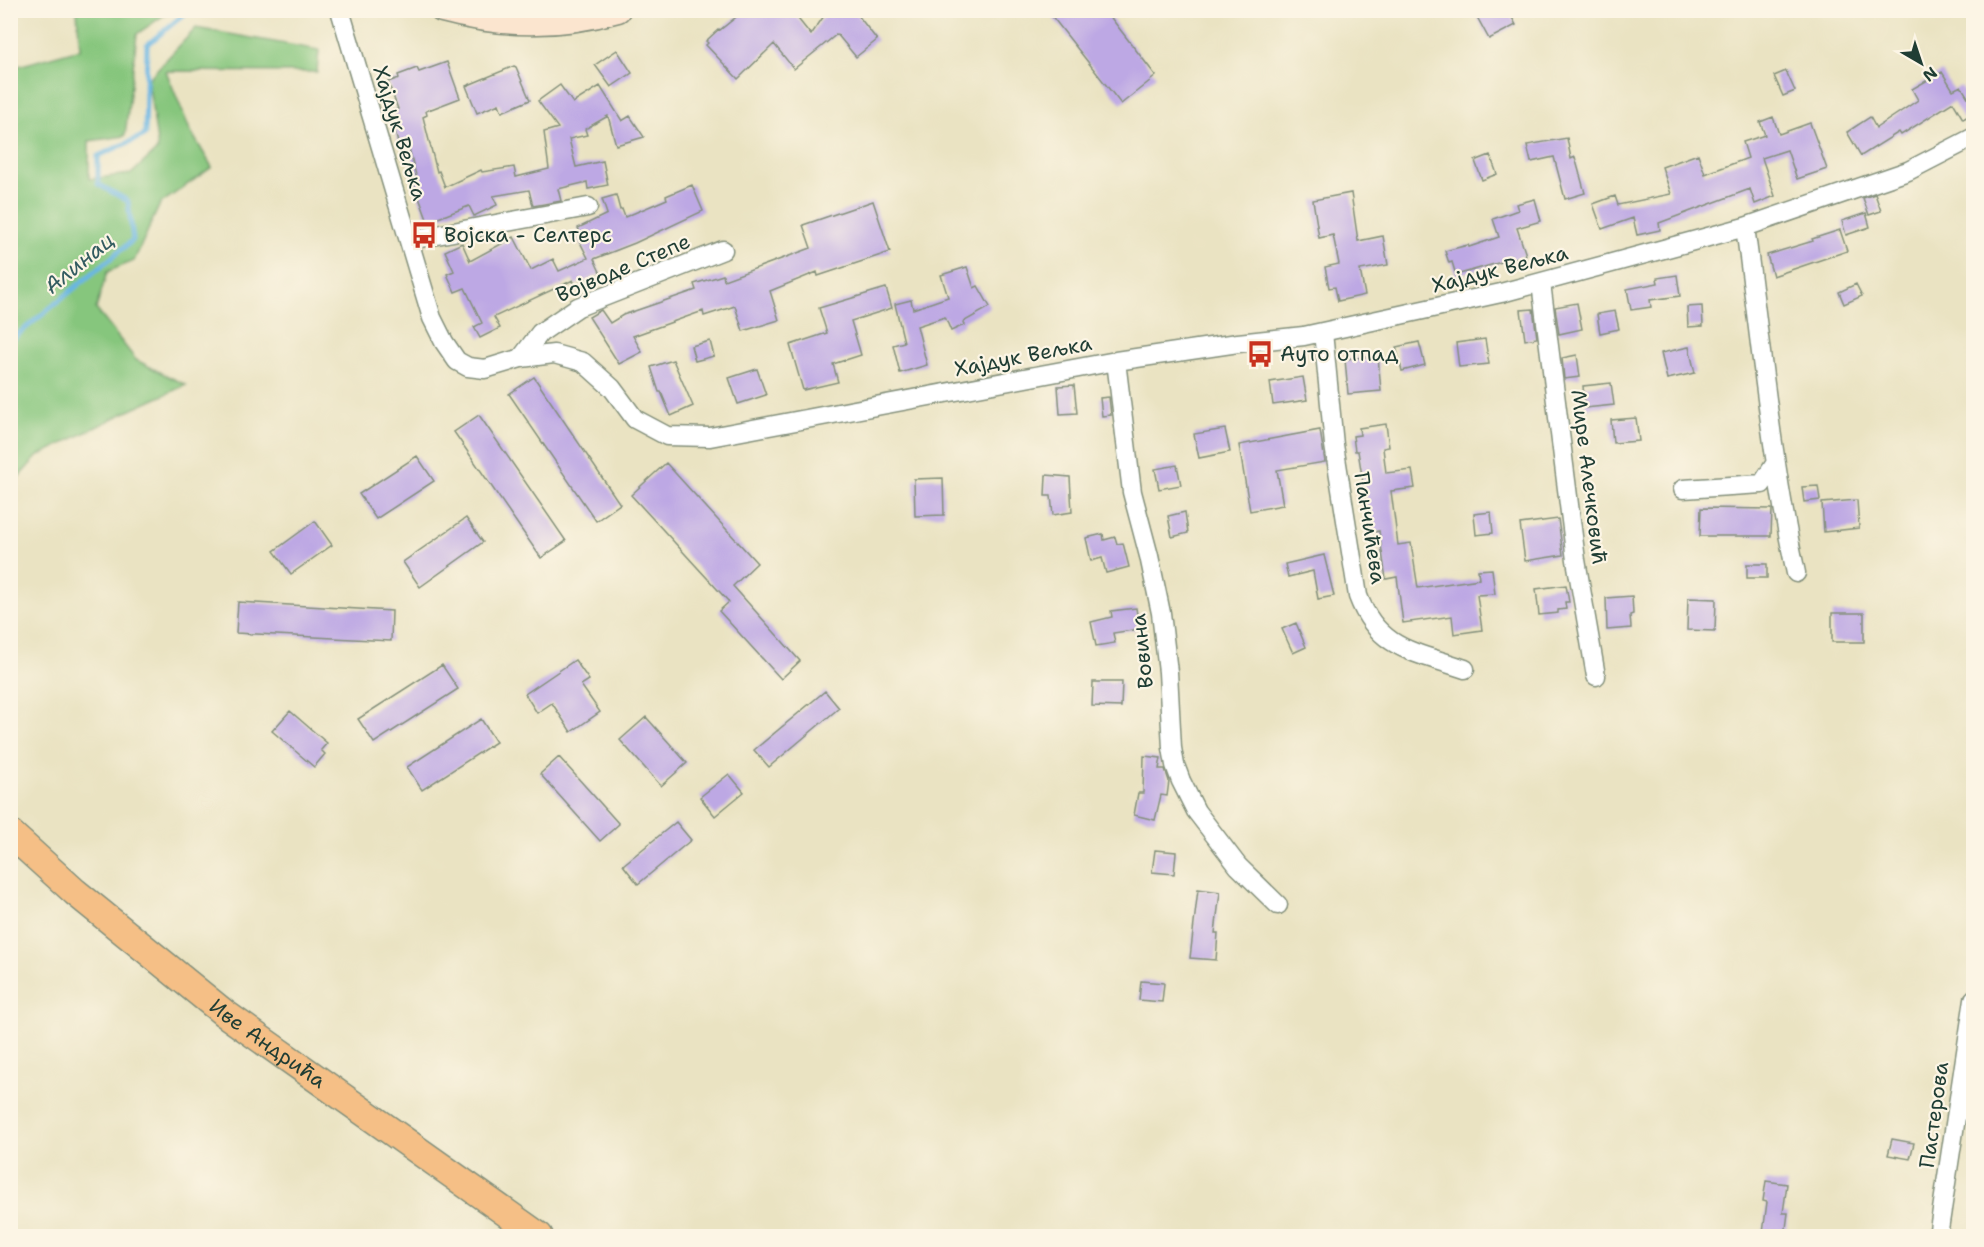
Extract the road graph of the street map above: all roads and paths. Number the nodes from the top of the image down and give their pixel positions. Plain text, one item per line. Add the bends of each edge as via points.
1 (340, 10) edge
2 (442, 10) edge
3 (618, 10) edge
4 (1974, 137) edge
5 (588, 207) dead end
6 (1745, 227) junction
7 (410, 240) junction
8 (723, 250) dead end
9 (1541, 284) junction
10 (1323, 332) junction
11 (521, 358) junction
12 (1116, 361) junction
13 (1775, 464) junction
14 (1683, 489) dead end
15 (1796, 573) dead end
16 (1465, 669) dead end
17 (1596, 676) dead end
18 (10, 833) edge
19 (1278, 905) dead end
20 (1974, 999) edge
21 (539, 1236) edge
22 (1938, 1236) edge

1 - 7 street, Хајдук Вељка
2 - 3 main road via 484,20 524,23 573,21
4 - 6 street, Хајдук Вељка via 1908,171
5 - 7 street
6 - 9 street, Хајдук Вељка
6 - 13 street
7 - 11 street, Хајдук Вељка via 432,318 457,361 485,369
8 - 11 street, Војводе Степе via 578,307 540,333
9 - 10 street, Хајдук Вељка
9 - 17 street, Мире Алечковић via 1576,560
10 - 12 street, Хајдук Вељка
10 - 16 street, Панчићева via 1333,436 1363,609 1376,629 1392,643
11 - 12 street, Хајдук Вељка via 554,354 584,362 612,388 635,419 667,436 710,437
12 - 19 street, Вовина via 1132,492 1161,613 1175,765 1196,811 1238,866
13 - 14 street via 1762,484
13 - 15 street
18 - 21 main road, Иве Андрића via 75,892 224,1013
20 - 22 street, Пастерова

